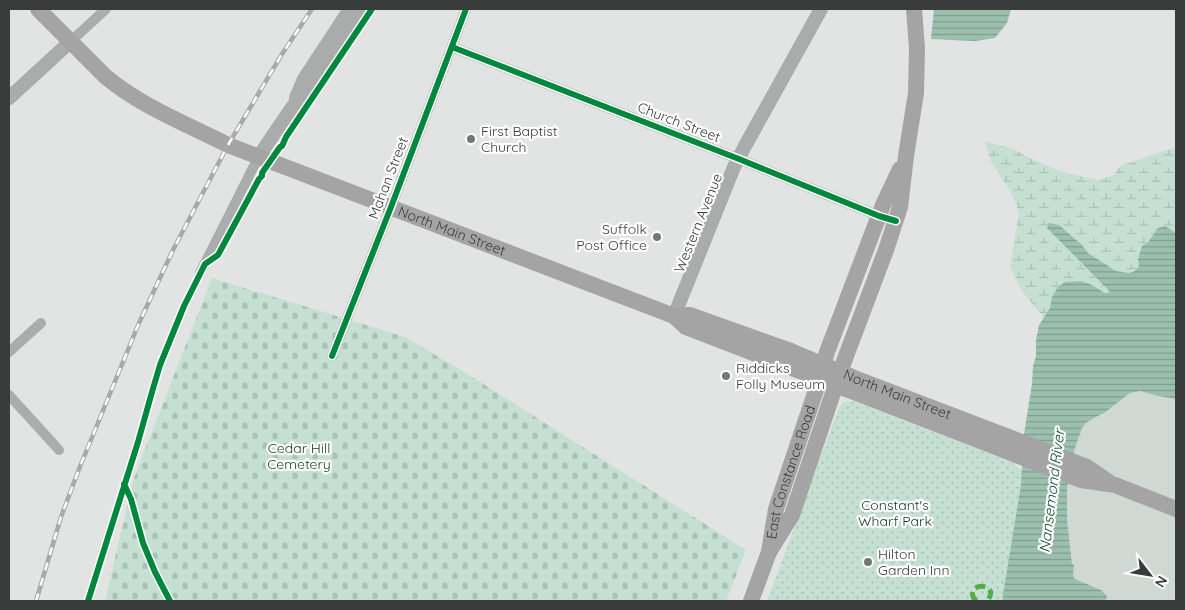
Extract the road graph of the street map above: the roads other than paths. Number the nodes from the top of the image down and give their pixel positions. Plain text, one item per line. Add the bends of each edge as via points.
1 (38, 9) edge
2 (106, 9) edge
3 (350, 9) edge
4 (363, 9) edge
5 (466, 9) edge
6 (821, 9) edge
7 (914, 9) edge
8 (70, 42) junction
9 (452, 47) junction
10 (9, 98) edge
11 (293, 106) junction
12 (259, 156) junction
13 (906, 156) junction
14 (739, 159) junction
15 (391, 207) junction
16 (879, 216) junction
17 (896, 221) junction
18 (200, 273) dead end
19 (674, 316) junction
20 (41, 323) dead end
21 (9, 352) edge
22 (332, 356) dead end
23 (821, 372) junction
24 (837, 379) junction
25 (9, 395) edge
26 (59, 450) dead end
27 (1176, 509) edge
28 (769, 552) junction
29 (751, 601) edge

1 - 8 main road, North Main Street
2 - 8 street
3 - 11 street via 304,79
4 - 11 street via 313,85
5 - 9 street, Mahan Street
6 - 14 street, Western Avenue
7 - 13 main road via 916,93
8 - 10 street
8 - 12 main road, North Main Street via 106,77 128,93 228,145
9 - 14 street, Church Street
9 - 15 street, Mahan Street
11 - 12 street
12 - 15 main road, North Main Street
12 - 18 street
13 - 16 main road, East Constance Road
13 - 17 main road, East Constance Road
14 - 16 street, Church Street
14 - 19 street, Western Avenue
15 - 19 main road, North Main Street
15 - 22 street, Mahan Street
16 - 17 street, Church Street
16 - 23 main road, East Constance Road
17 - 24 main road, East Constance Road
19 - 23 main road, North Main Street via 686,327
20 - 21 street
23 - 24 main road, North Main Street
23 - 28 main road, East Constance Road via 776,509
24 - 27 main road, North Main Street via 1077,471 1081,480 1115,486
24 - 28 main road, East Constance Road via 792,515
25 - 26 street
28 - 29 main road, East Constance Road

